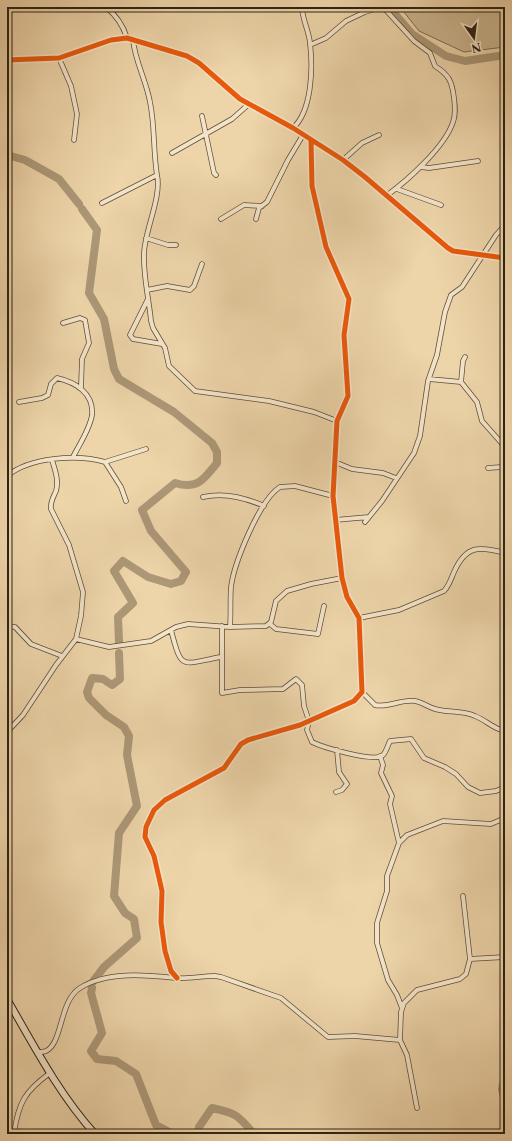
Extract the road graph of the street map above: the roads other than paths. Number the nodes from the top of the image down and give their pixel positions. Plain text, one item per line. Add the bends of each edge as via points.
1 (106, 7) edge
2 (302, 7) edge
3 (382, 7) edge
4 (126, 38) junction
5 (133, 40) junction
6 (310, 45) junction
7 (59, 58) junction
8 (7, 60) edge
9 (250, 104) junction
10 (202, 116) dead end
11 (293, 128) junction
12 (207, 134) junction
13 (303, 135) junction
14 (379, 135) dead end
15 (74, 140) dead end
16 (311, 141) junction
17 (172, 153) dead end
18 (342, 160) junction
19 (478, 161) dead end
20 (421, 167) junction
21 (158, 174) junction
22 (216, 175) dead end
23 (397, 189) junction
24 (386, 196) junction
25 (102, 203) dead end
26 (441, 205) dead end
27 (262, 206) junction
28 (221, 219) dead end
29 (256, 219) dead end
30 (505, 225) edge
31 (146, 238) junction
32 (176, 245) dead end
33 (482, 255) junction
34 (505, 258) edge
35 (202, 264) dead end
36 (147, 290) junction
37 (148, 298) junction
38 (63, 324) dead end
39 (162, 344) junction
40 (466, 357) dead end
41 (429, 379) junction
42 (461, 382) junction
43 (81, 387) junction
44 (19, 402) dead end
45 (337, 421) junction
46 (505, 447) edge
47 (146, 449) dead end
48 (73, 457) junction
49 (52, 460) junction
50 (105, 462) junction
51 (335, 462) junction
52 (505, 466) edge
53 (488, 468) dead end
54 (7, 476) edge
55 (396, 478) junction
56 (333, 496) junction
57 (203, 497) dead end
58 (126, 501) dead end
59 (264, 506) junction
60 (369, 517) junction
61 (335, 520) junction
62 (365, 522) dead end
63 (505, 552) edge
64 (342, 578) junction
65 (324, 606) dead end
66 (358, 618) junction
67 (270, 624) junction
68 (7, 626) edge
69 (222, 626) junction
70 (230, 627) junction
71 (171, 630) junction
72 (76, 639) junction
73 (62, 656) junction
74 (221, 656) junction
75 (362, 692) junction
76 (309, 721) junction
77 (505, 731) edge
78 (7, 732) edge
79 (337, 750) junction
80 (380, 756) junction
81 (505, 787) edge
82 (336, 792) dead end
83 (505, 818) edge
84 (399, 844) junction
85 (463, 896) dead end
86 (505, 957) edge
87 (470, 959) junction
88 (177, 978) junction
89 (7, 999) edge
90 (402, 1008) junction
91 (400, 1040) junction
92 (37, 1052) junction
93 (50, 1073) junction
94 (418, 1108) dead end
95 (14, 1134) edge
96 (95, 1134) edge

1 - 4 street via 119,19
2 - 6 street
3 - 6 street via 346,21 326,38
3 - 20 street via 414,41 430,53 435,66 446,72 453,85 453,123
4 - 5 street
4 - 7 street via 111,40
5 - 9 street via 187,56 199,63 240,100
5 - 21 street via 153,118 154,155
6 - 11 street via 308,104 303,117
7 - 8 street
7 - 15 street via 71,86 77,114
9 - 11 street
9 - 12 street via 232,119
10 - 12 street
11 - 13 street
12 - 17 street
12 - 22 street
13 - 16 street
13 - 27 street via 267,202
14 - 18 street via 362,143
16 - 18 street
16 - 45 street via 312,186 326,247 349,299 344,335 348,396
18 - 24 street
19 - 20 street
20 - 23 street
21 - 25 street
21 - 31 street
23 - 24 street
23 - 26 street
24 - 33 street via 448,248
27 - 28 street via 244,205
27 - 29 street
30 - 33 street
31 - 32 street
31 - 36 street via 144,253
33 - 34 street
33 - 41 street via 462,287 451,294
35 - 36 street via 190,290 167,286
36 - 37 street
37 - 39 street via 153,328
37 - 39 street via 130,335 134,339
38 - 43 street via 80,318 85,320 89,343 82,359
39 - 45 street via 169,366 195,391 270,401 314,412
40 - 42 street via 463,361
41 - 42 street
41 - 55 street via 420,436 414,452
42 - 46 street via 477,402 482,421
43 - 44 street via 69,380 57,378 51,384 48,395
43 - 48 street via 91,405 92,415
45 - 51 street
47 - 50 street
48 - 49 street
48 - 50 street
49 - 54 street via 24,466
49 - 72 street via 57,480 51,509 69,546 83,592
50 - 58 street via 121,487
51 - 55 street via 352,469 383,473
51 - 56 street
52 - 53 street
55 - 60 street
56 - 59 street via 295,486 280,487
56 - 61 street
57 - 59 street via 212,495 248,499
59 - 70 street via 246,536 231,586
60 - 61 street
60 - 62 street
61 - 64 street
63 - 66 street via 484,548 470,551 460,561 444,591 399,610
64 - 66 street via 347,597
64 - 67 street via 287,591 276,601
65 - 67 street via 318,634 276,629
66 - 75 street
67 - 70 street
68 - 73 street via 15,627 31,644
69 - 70 street
69 - 71 street via 188,624
69 - 74 street
71 - 72 street via 151,641 109,647
71 - 74 street via 181,661 188,663
72 - 73 street
73 - 78 street via 23,715
74 - 76 street via 222,693 283,689 296,679 302,685 304,706
75 - 76 street via 354,702
75 - 77 street via 375,706 415,701 436,709 476,716 496,729
76 - 79 street via 307,730 312,742
76 - 88 street via 241,744 224,768 165,800 149,819 145,837 154,856 162,891 161,922 165,952 171,971
79 - 80 street via 368,757
79 - 82 street via 339,772 347,784
80 - 81 street via 390,741 411,739 424,758 456,774 468,787 480,793
80 - 84 street via 383,765 381,773 392,796 390,804
83 - 84 street via 491,824 443,820 407,835
84 - 90 street via 387,876 387,891 376,923 377,943 388,980
85 - 87 street
86 - 87 street
87 - 90 street via 464,977 421,988 404,1002
88 - 91 street via 215,976 276,997 287,1002 328,1038 355,1036
88 - 92 street via 164,976 99,979 90,982 73,993 50,1047 46,1051
89 - 92 main road
90 - 91 street
91 - 94 street via 407,1055
92 - 93 main road
93 - 95 street via 36,1083 25,1096 17,1116
93 - 96 main road via 73,1108

